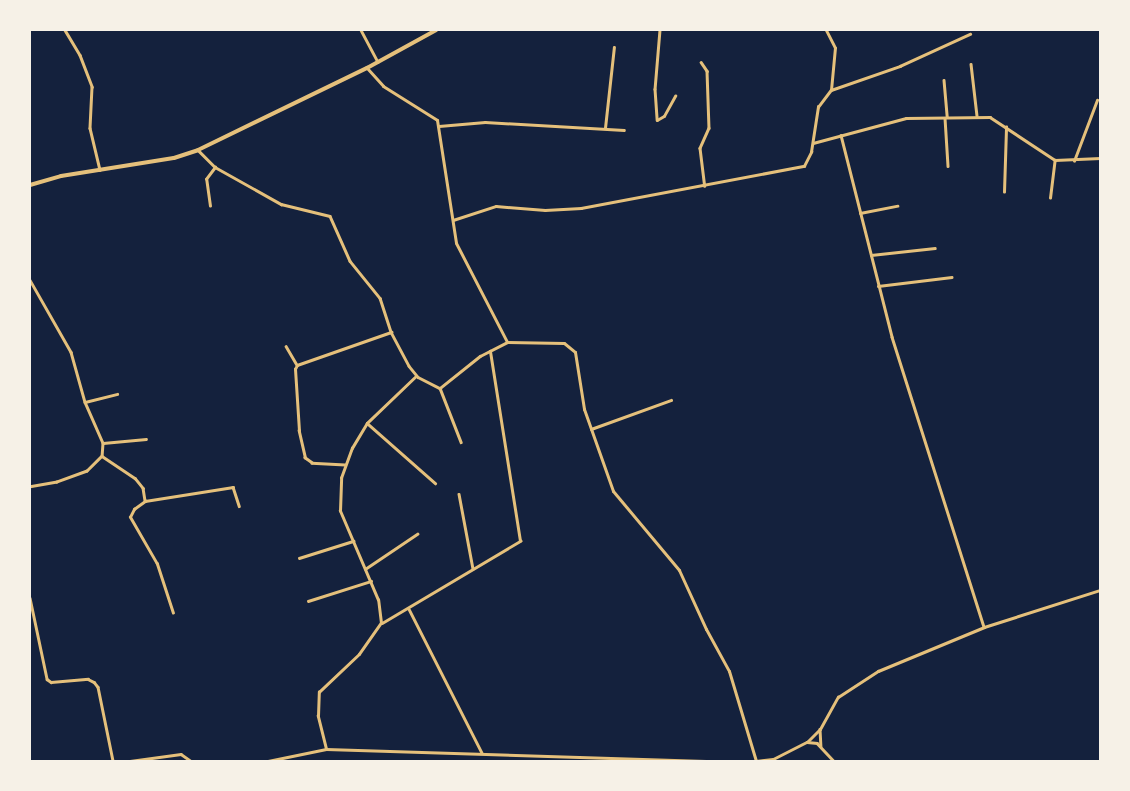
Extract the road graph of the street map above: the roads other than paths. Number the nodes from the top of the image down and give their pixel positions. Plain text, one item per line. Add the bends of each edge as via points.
1 (65, 30) edge
2 (361, 30) edge
3 (436, 30) edge
4 (660, 30) edge
5 (826, 30) edge
6 (427, 32) edge
7 (970, 34) dead end
8 (614, 47) dead end
9 (378, 62) junction
10 (701, 62) dead end
11 (971, 64) dead end
12 (367, 68) junction
13 (944, 80) dead end
14 (831, 90) junction
15 (675, 96) dead end
16 (1097, 100) dead end
17 (977, 116) junction
18 (946, 117) junction
19 (439, 126) junction
20 (1006, 127) junction
21 (605, 128) junction
22 (624, 130) dead end
23 (841, 135) junction
24 (812, 143) junction
25 (198, 150) junction
26 (1100, 158) edge
27 (1055, 160) junction
28 (1074, 161) junction
29 (948, 166) dead end
30 (215, 167) junction
31 (100, 170) junction
32 (30, 185) edge
33 (705, 186) junction
34 (1004, 192) dead end
35 (1050, 198) dead end
36 (210, 206) dead end
37 (898, 206) dead end
38 (859, 214) junction
39 (453, 220) junction
40 (935, 248) dead end
41 (871, 256) junction
42 (951, 276) dead end
43 (30, 280) edge
44 (878, 286) junction
45 (391, 332) junction
46 (506, 342) junction
47 (286, 346) dead end
48 (490, 351) junction
49 (297, 365) junction
50 (416, 376) junction
51 (440, 388) junction
52 (117, 394) dead end
53 (671, 400) dead end
54 (85, 402) junction
55 (367, 423) junction
56 (591, 429) junction
57 (146, 439) dead end
58 (461, 442) dead end
59 (103, 443) junction
60 (102, 456) junction
61 (345, 465) junction
62 (435, 483) dead end
63 (30, 487) edge
64 (459, 494) dead end
65 (145, 501) junction
66 (239, 506) dead end
67 (418, 534) dead end
68 (353, 541) junction
69 (299, 558) dead end
70 (365, 569) junction
71 (473, 569) junction
72 (371, 581) junction
73 (1100, 590) edge
74 (30, 598) edge
75 (308, 601) dead end
76 (409, 609) junction
77 (172, 613) dead end
78 (382, 623) junction
79 (984, 627) junction
80 (820, 729) junction
81 (808, 742) junction
82 (821, 748) junction
83 (326, 749) junction
84 (482, 753) junction
85 (113, 761) edge
86 (130, 761) edge
87 (191, 761) edge
88 (268, 761) edge
89 (706, 761) edge
90 (755, 761) edge
91 (834, 761) edge

1 - 31 street via 80,55 92,87 90,128
2 - 9 street
3 - 6 main road
4 - 15 street via 654,89 657,120 664,116
5 - 14 street via 835,48
6 - 9 main road
7 - 14 street via 900,66
8 - 21 street
9 - 12 main road
10 - 33 street via 707,71 709,128 700,148
11 - 17 street
12 - 19 street via 384,86 434,117
12 - 25 main road
13 - 18 street
14 - 24 street via 818,108
16 - 28 street
17 - 18 street
17 - 20 street via 994,118
18 - 23 street via 906,118
18 - 29 street
19 - 21 street via 485,122
19 - 39 street
20 - 27 street via 1029,146
20 - 34 street
21 - 22 street
23 - 24 street
23 - 38 street
24 - 33 street via 804,166
25 - 30 street
25 - 31 main road via 143,164
26 - 28 street
27 - 28 street
27 - 35 street
30 - 36 street via 206,179
30 - 45 street via 282,204 330,216 350,261 380,298
31 - 32 main road
33 - 39 street via 581,208 545,210 496,206
37 - 38 street
38 - 41 street
39 - 46 street via 456,243
40 - 41 street
41 - 44 street
42 - 44 street
43 - 54 street via 71,352
44 - 79 street
45 - 49 street
45 - 50 street
46 - 48 street
46 - 56 street via 564,343 575,352 582,400
47 - 49 street
48 - 51 street
48 - 71 street via 499,424 520,538
49 - 61 street via 294,374 305,458 312,463
50 - 51 street
50 - 55 street
51 - 58 street
52 - 54 street
53 - 56 street
54 - 59 street
55 - 61 street
55 - 62 street
56 - 90 street via 613,491 679,570 706,630 730,671
57 - 59 street
59 - 60 street
60 - 63 street via 96,465 75,477
60 - 65 street via 135,478 143,488
61 - 68 street via 340,511
64 - 71 street
65 - 66 street via 233,486
65 - 77 street via 134,509 130,517 157,564
67 - 70 street
68 - 69 street
68 - 70 street
70 - 72 street
71 - 76 street
72 - 75 street
72 - 78 street via 381,609
73 - 79 street
74 - 85 street via 47,679 51,682 88,679 98,687
76 - 78 street
76 - 84 street
78 - 83 street via 359,654 319,692 318,716
79 - 80 street via 852,685 838,697
80 - 81 street
80 - 82 street
81 - 82 street
81 - 90 street via 772,759
82 - 91 street
83 - 84 street
83 - 88 street
84 - 89 street
86 - 87 street via 181,754

